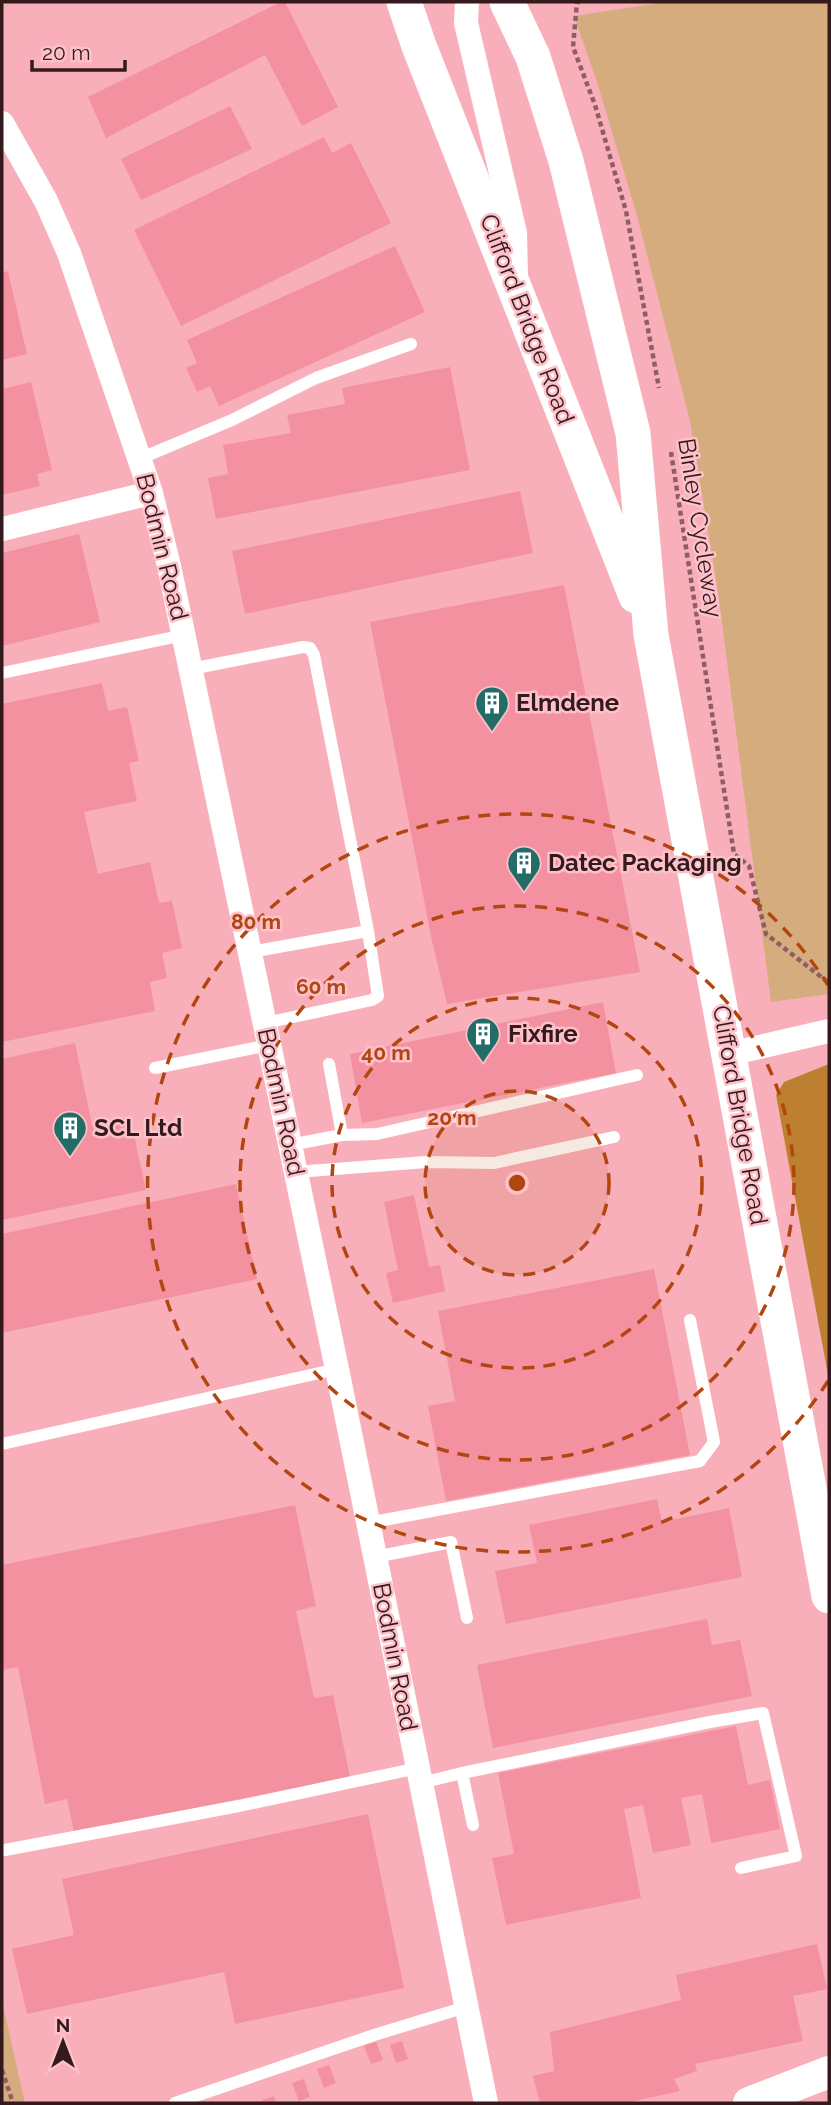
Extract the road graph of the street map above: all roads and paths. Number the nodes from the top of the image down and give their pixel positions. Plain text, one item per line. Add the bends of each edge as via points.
1 (404, 2) edge
2 (467, 2) edge
3 (507, 2) edge
4 (580, 2) edge
5 (2, 123) edge
6 (517, 291) junction
7 (411, 344) dead end
8 (660, 395) dead end
9 (670, 447) dead end
10 (139, 459) junction
11 (151, 493) junction
12 (2, 529) edge
13 (184, 635) junction
14 (651, 635) junction
15 (191, 669) junction
16 (2, 673) edge
17 (368, 931) junction
18 (250, 952) junction
19 (829, 983) edge
20 (829, 1031) edge
21 (267, 1034) junction
22 (729, 1055) junction
23 (329, 1064) dead end
24 (155, 1068) dead end
25 (637, 1074) dead end
26 (342, 1135) junction
27 (614, 1137) dead end
28 (290, 1145) junction
29 (296, 1172) junction
30 (690, 1320) dead end
31 (337, 1369) junction
32 (2, 1444) edge
33 (368, 1523) junction
34 (375, 1557) junction
35 (829, 1596) edge
36 (467, 1618) dead end
37 (463, 1773) junction
38 (419, 1776) junction
39 (473, 1825) dead end
40 (5, 1850) dead end
41 (741, 1868) dead end
42 (466, 2007) junction
43 (2, 2070) edge
44 (829, 2072) edge
45 (13, 2103) edge
46 (175, 2103) edge
47 (486, 2103) edge
48 (749, 2103) edge

1 - 6 main road, Clifford Bridge Road
2 - 6 street via 466,23 515,233
3 - 14 main road, Clifford Bridge Road via 533,57 566,161 633,433
4 - 8 path via 573,47 626,211
5 - 10 street, Bodmin Road via 69,253
6 - 14 main road, Clifford Bridge Road
7 - 10 lane via 316,378
9 - 19 path, Binley Cycleway via 734,853 749,866 766,934
10 - 11 street, Bodmin Road
11 - 12 street
11 - 13 street, Bodmin Road
13 - 15 street, Bodmin Road
13 - 16 lane
14 - 22 main road, Clifford Bridge Road
15 - 17 lane via 310,649
15 - 18 street, Bodmin Road
17 - 18 lane
17 - 21 lane via 378,996
18 - 21 street, Bodmin Road
20 - 22 street
21 - 24 lane
21 - 28 street, Bodmin Road
22 - 35 main road, Clifford Bridge Road
23 - 26 lane
25 - 26 lane via 377,1134
26 - 28 lane
27 - 29 lane via 494,1163 426,1162
28 - 29 street, Bodmin Road
29 - 31 street, Bodmin Road
30 - 33 lane via 713,1442 700,1461
31 - 32 lane
31 - 33 street, Bodmin Road
33 - 34 street, Bodmin Road
34 - 36 lane via 451,1542
34 - 38 street, Bodmin Road
37 - 38 lane
37 - 39 lane
37 - 41 lane via 763,1713 796,1856
38 - 40 lane
38 - 42 street, Bodmin Road
42 - 46 lane
42 - 47 street, Bodmin Road
43 - 45 path
44 - 48 street

